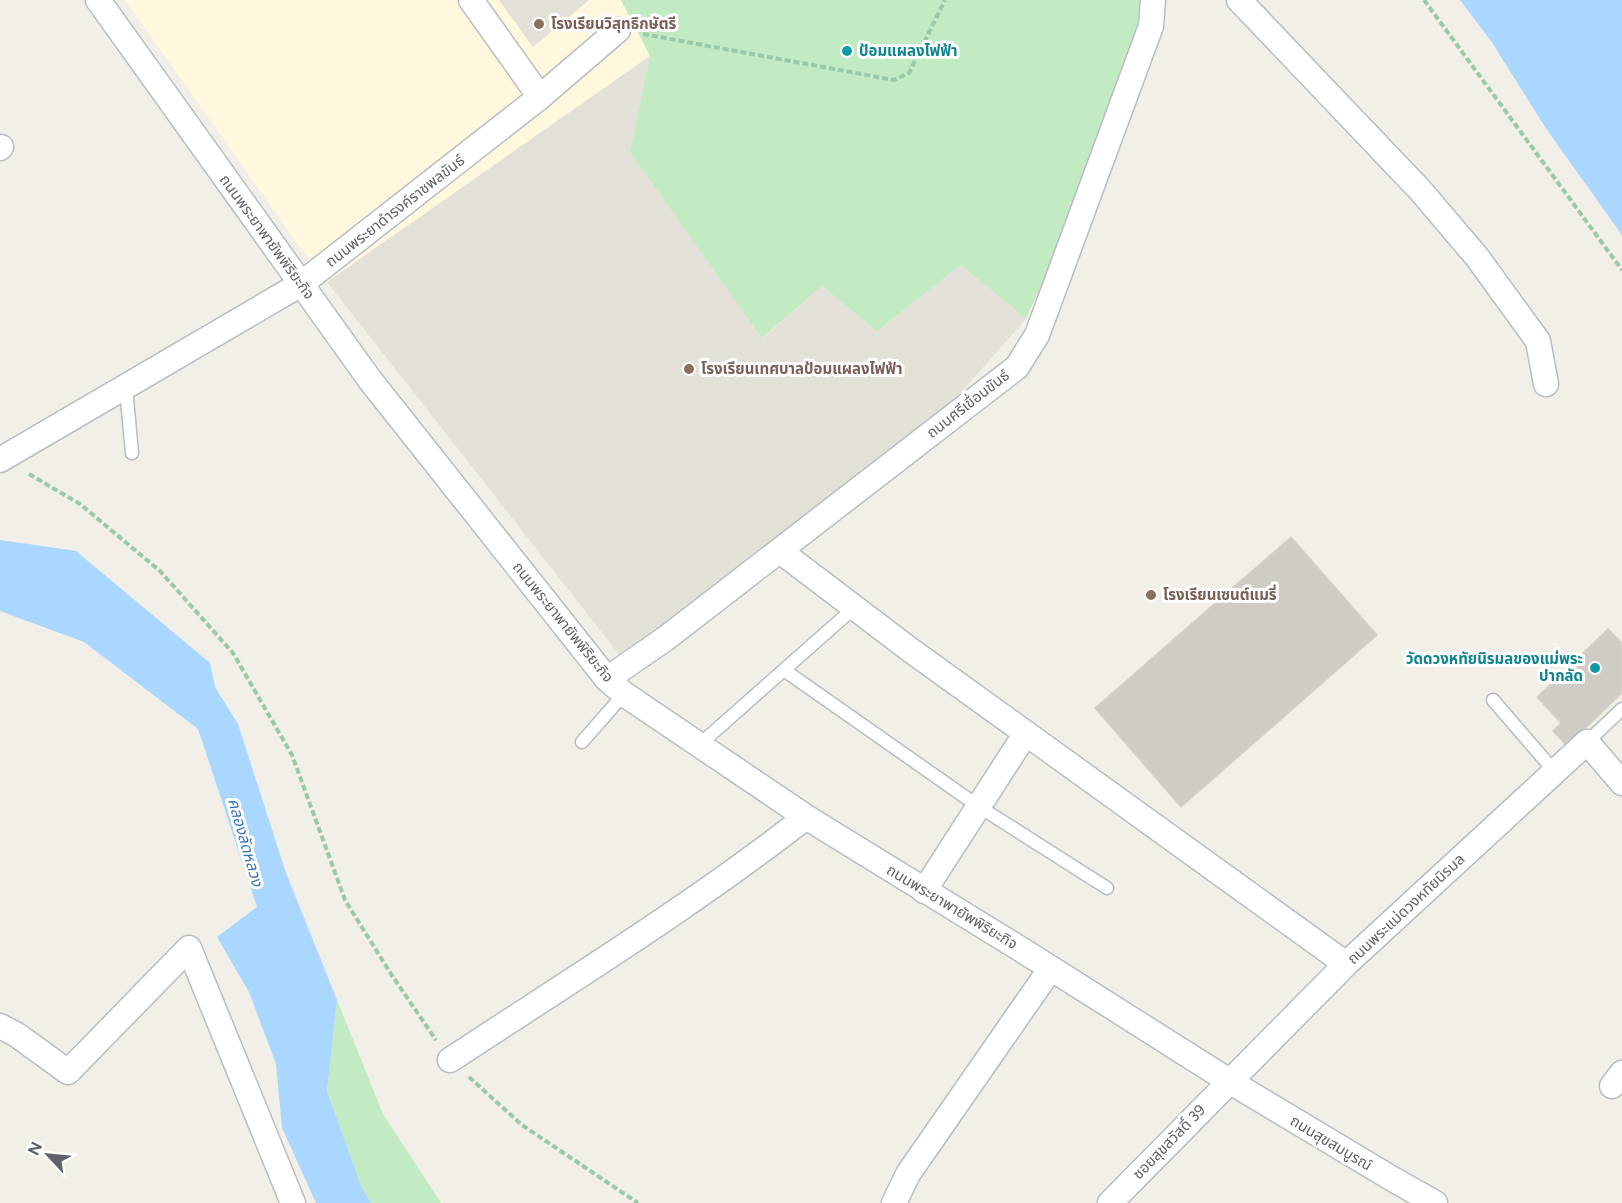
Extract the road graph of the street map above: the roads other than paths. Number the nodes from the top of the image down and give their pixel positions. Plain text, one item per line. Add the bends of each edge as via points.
1 (98, 0) edge
2 (471, 0) edge
3 (1154, 0) edge
4 (1239, 0) edge
5 (618, 30) road end
6 (540, 97) junction
7 (301, 284) junction
8 (1546, 384) dead end
9 (126, 388) junction
10 (132, 453) dead end
11 (1, 458) edge
12 (780, 551) junction
13 (854, 608) junction
14 (784, 670) junction
15 (616, 687) junction
16 (1493, 700) dead end
17 (1622, 709) edge
18 (1026, 733) junction
19 (582, 742) dead end
20 (1587, 742) junction
21 (699, 745) junction
22 (1554, 772) junction
23 (1622, 783) edge
24 (978, 806) junction
25 (806, 817) junction
26 (1107, 888) dead end
27 (924, 891) junction
28 (1347, 964) junction
29 (1051, 968) junction
30 (0, 1026) edge
31 (450, 1060) road end
32 (1229, 1081) junction
33 (293, 1203) edge
34 (894, 1203) edge
35 (1110, 1203) edge
36 (1435, 1203) edge

1 - 7 street, ถนนพระยาพายัพพิริยะกิจ
2 - 6 street
3 - 12 street, ถนนศรีเขื่อนขันธ์ via 1151,26 1037,335 1017,367
4 - 8 street via 1420,190 1477,257 1538,341
5 - 6 street, ถนนพระยาดำรงค์ราชพลขันธ์
6 - 7 street, ถนนพระยาดำรงค์ราชพลขันธ์
7 - 9 street, ถนนพระยาดำรงค์ราชพลขันธ์
7 - 15 street, ถนนพระยาพายัพพิริยะกิจ via 370,381
9 - 10 lane
9 - 11 street, ถนนพระยาดำรงค์ราชพลขันธ์
12 - 13 street
12 - 15 street, ถนนศรีเขื่อนขันธ์ via 665,639
13 - 14 lane
13 - 18 street
14 - 21 lane
14 - 24 lane
15 - 19 lane
15 - 21 street, ถนนพระยาพายัพพิริยะกิจ
16 - 22 lane
17 - 20 lane
18 - 24 street
18 - 28 street
20 - 22 street, ถนนพระแม่ดวงหทัยนิรมล
20 - 23 street
21 - 25 street, ถนนพระยาพายัพพิริยะกิจ
22 - 28 street, ถนนพระแม่ดวงหทัยนิรมล
24 - 26 lane
24 - 27 street
25 - 27 street, ถนนพระยาพายัพพิริยะกิจ
25 - 31 street via 635,940
27 - 29 street, ถนนพระยาพายัพพิริยะกิจ
28 - 32 street, ถนนพระแม่ดวงหทัยนิรมล
29 - 32 street, ถนนพระยาพายัพพิริยะกิจ
29 - 34 street via 908,1174
30 - 33 street via 68,1072 189,948
32 - 35 street, ซอยสุขสวัสดิ์ 39
32 - 36 street, ถนนสุขสมบูรณ์

